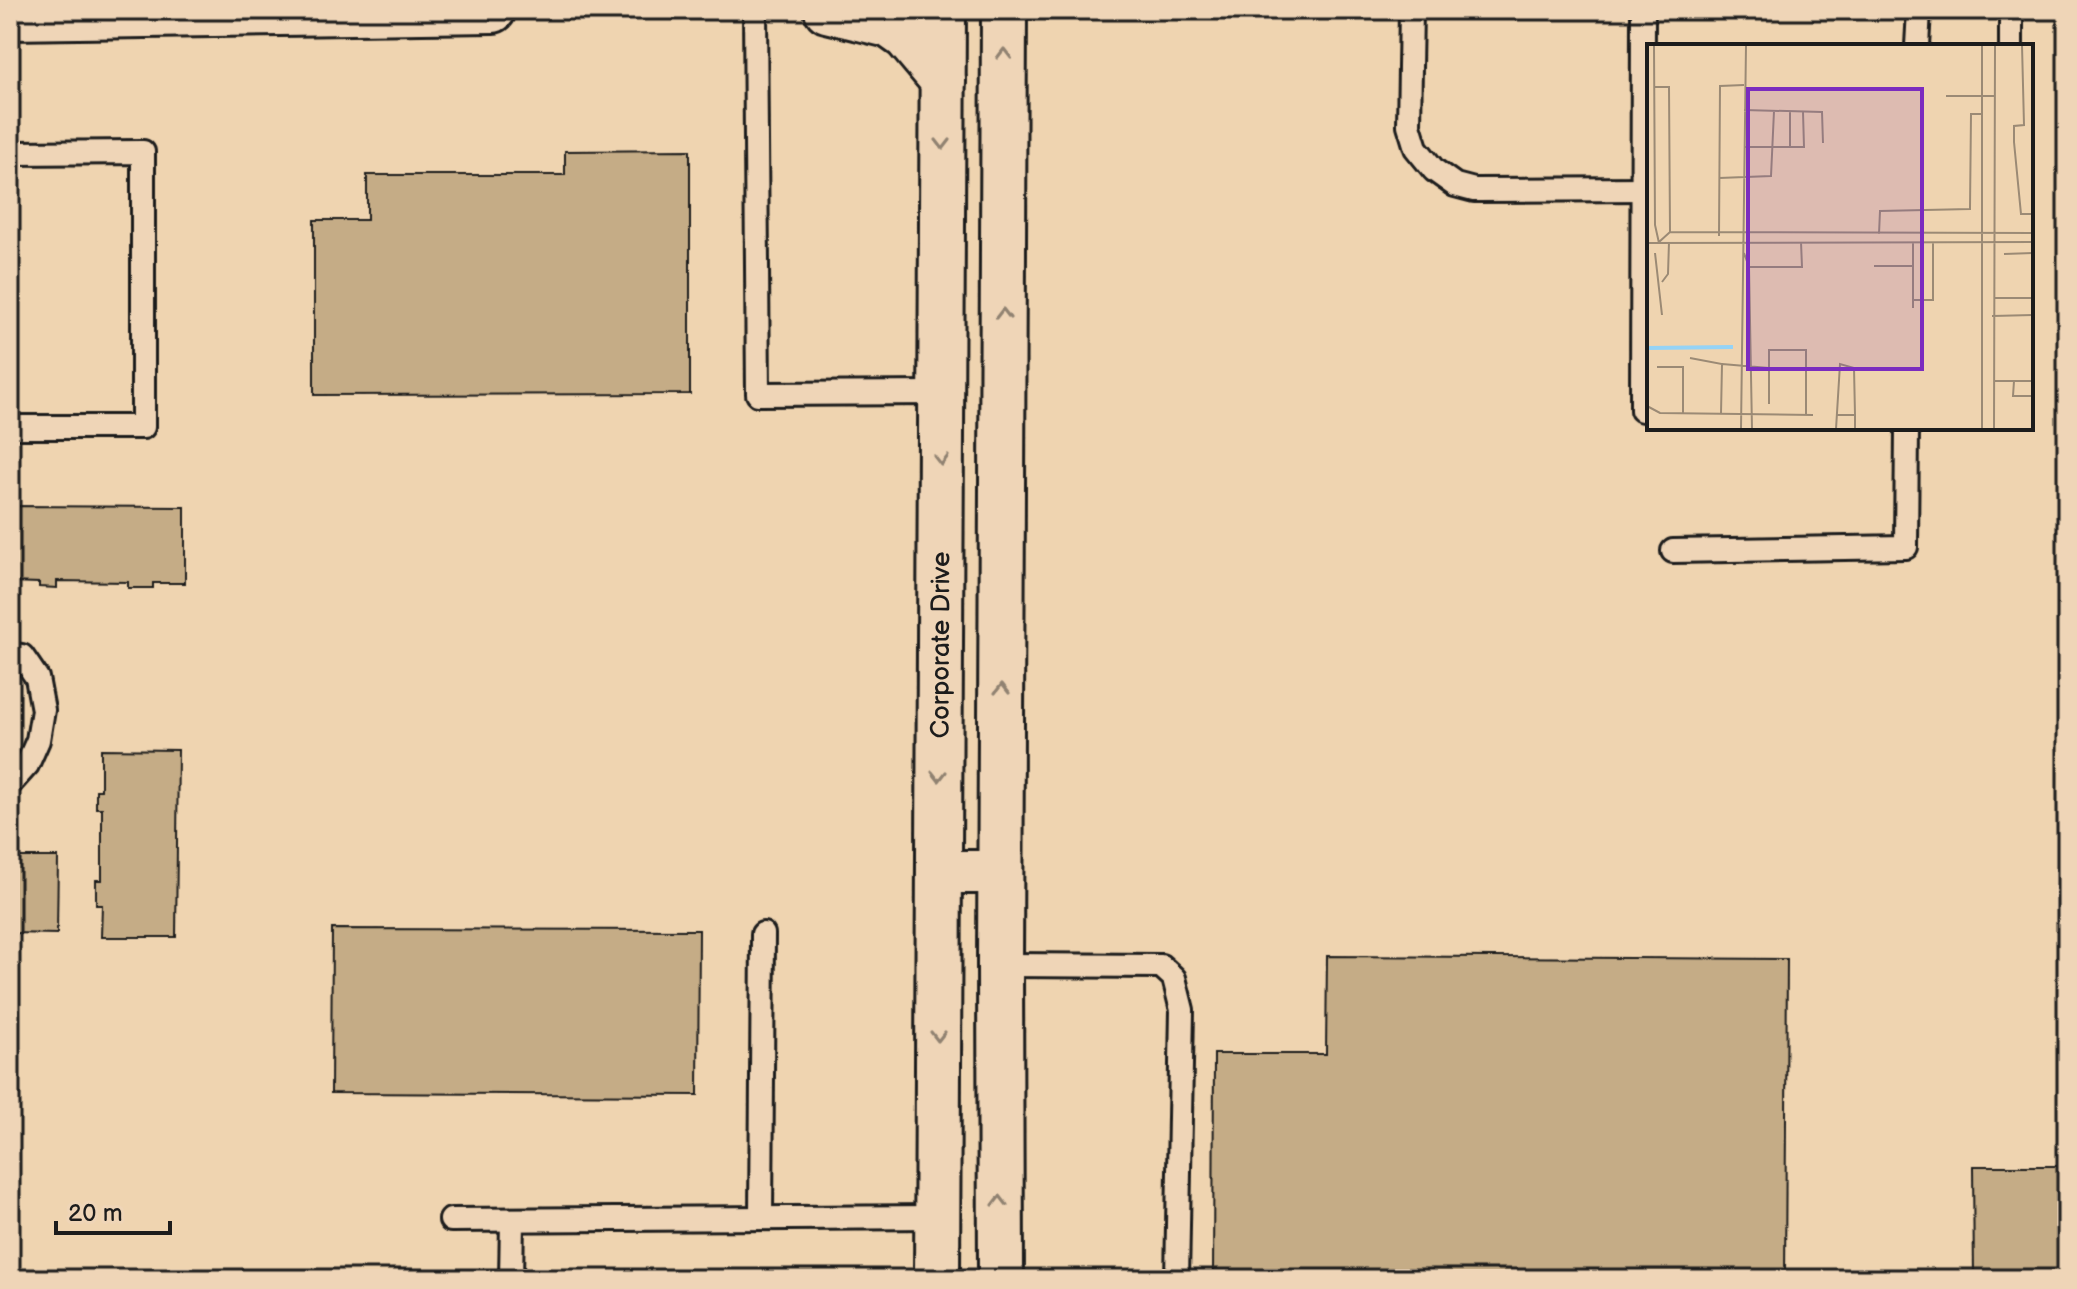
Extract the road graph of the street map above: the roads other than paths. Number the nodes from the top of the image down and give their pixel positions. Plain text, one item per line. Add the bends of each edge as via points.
1 (493, 10) edge
2 (755, 10) edge
3 (827, 10) edge
4 (943, 10) edge
5 (1004, 10) edge
6 (1411, 10) edge
7 (1643, 10) edge
8 (1919, 10) edge
9 (2011, 10) edge
10 (10, 17) edge
11 (1917, 44) edge
12 (2011, 44) edge
13 (943, 81) junction
14 (10, 153) edge
15 (1646, 189) edge
16 (1646, 309) edge
17 (941, 393) junction
18 (1647, 410) edge
19 (10, 427) edge
20 (1907, 430) edge
21 (1673, 551) dead end
22 (10, 654) edge
23 (10, 784) edge
24 (938, 872) junction
25 (1001, 872) junction
26 (763, 934) dead end
27 (1000, 965) junction
28 (937, 1217) junction
29 (761, 1218) junction
30 (451, 1220) dead end
31 (512, 1220) junction
32 (511, 1279) edge
33 (937, 1279) edge
34 (1001, 1279) edge
35 (1177, 1279) edge

1 - 10 street
2 - 17 lane via 758,394
3 - 13 street via 889,25
4 - 13 street, Corporate Drive
25 -> 5 street
6 - 15 lane via 1409,125 1416,148 1434,170 1455,185 1474,190
7 - 15 lane
8 - 11 lane
9 - 12 lane
13 -> 17 street, Corporate Drive
14 - 19 lane via 143,152 143,427
15 - 16 lane
16 - 18 lane via 1642,410
17 -> 24 street, Corporate Drive
20 - 21 lane via 1906,547
22 - 23 lane via 22,656 37,678 43,710 27,765
24 - 25 street
24 -> 28 street, Corporate Drive
25 - 27 street
26 - 29 lane
34 -> 27 street
27 - 35 lane via 1161,966 1174,978 1182,1010
28 - 29 lane
28 - 33 street, Corporate Drive
29 - 31 lane
30 - 31 lane
31 - 32 lane

